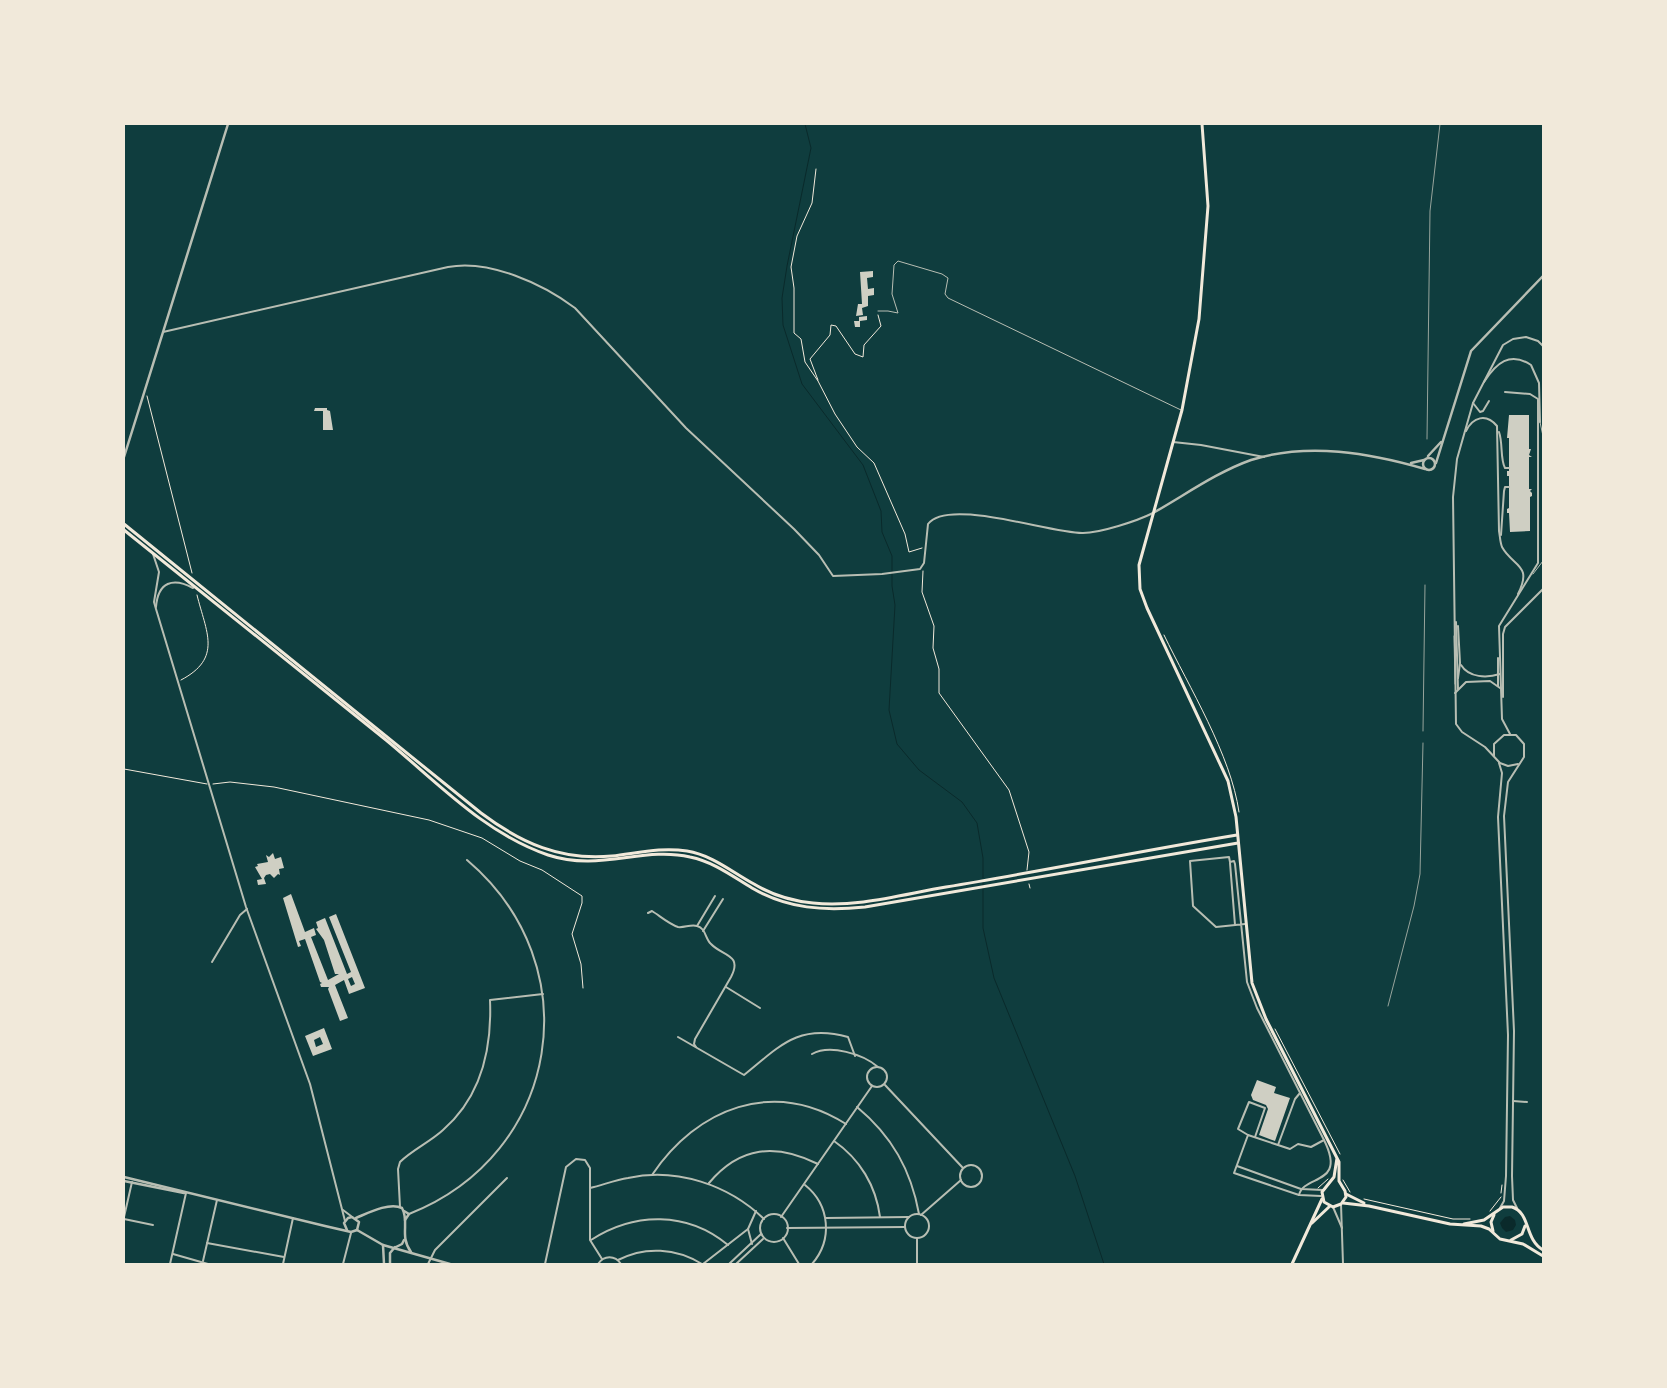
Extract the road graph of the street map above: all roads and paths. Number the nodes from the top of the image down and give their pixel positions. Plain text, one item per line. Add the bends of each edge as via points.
1 (228, 124) edge
2 (1202, 124) edge
3 (816, 169) dead end
4 (1543, 276) edge
5 (878, 311) joint
6 (163, 332) junction
7 (1543, 346) edge
8 (145, 388) junction
9 (1479, 390) junction
10 (823, 392) junction
11 (1504, 392) dead end
12 (1489, 401) dead end
13 (1473, 402) junction
14 (1182, 410) junction
15 (1540, 422) joint
16 (1498, 429) junction
17 (1464, 434) junction
18 (1543, 436) edge
19 (1442, 440) junction
20 (1173, 442) junction
21 (124, 456) edge
22 (1264, 457) junction
23 (1426, 459) junction
24 (1410, 463) junction
25 (1436, 463) junction
26 (1509, 468) dead end
27 (1425, 469) junction
28 (1509, 487) dead end
29 (1153, 513) junction
30 (124, 524) edge
31 (124, 530) edge
32 (1500, 540) junction
33 (923, 548) dead end
34 (154, 554) junction
35 (1543, 561) edge
36 (923, 566) junction
37 (192, 573) dead end
38 (1534, 574) junction
39 (1543, 590) edge
40 (201, 592) junction
41 (197, 595) dead end
42 (1516, 598) junction
43 (156, 610) junction
44 (1455, 617) junction
45 (1164, 635) dead end
46 (1460, 663) junction
47 (1499, 674) junction
48 (1458, 679) junction
49 (178, 681) junction
50 (1498, 686) junction
51 (1458, 689) junction
52 (1501, 690) junction
53 (1455, 693) junction
54 (1501, 699) junction
55 (1510, 734) junction
56 (1494, 756) junction
57 (1499, 762) junction
58 (1518, 764) junction
59 (124, 769) edge
60 (210, 785) junction
61 (1240, 818) dead end
62 (1237, 835) junction
63 (1238, 843) junction
64 (466, 860) dead end
65 (1230, 862) junction
66 (1030, 875) junction
67 (1029, 882) dead end
68 (1030, 888) dead end
69 (715, 896) dead end
70 (723, 899) dead end
71 (247, 909) junction
72 (648, 913) dead end
73 (1240, 924) junction
74 (1245, 924) junction
75 (1235, 925) junction
76 (697, 926) junction
77 (703, 931) junction
78 (212, 962) dead end
79 (726, 987) junction
80 (583, 988) dead end
81 (543, 994) junction
82 (1261, 1007) junction
83 (760, 1008) dead end
84 (1262, 1019) junction
85 (1274, 1025) dead end
86 (1276, 1036) junction
87 (678, 1037) dead end
88 (1277, 1047) junction
89 (697, 1048) junction
90 (812, 1054) dead end
91 (855, 1056) junction
92 (878, 1067) junction
93 (885, 1085) junction
94 (872, 1086) junction
95 (1302, 1092) junction
96 (1513, 1101) junction
97 (1527, 1102) dead end
98 (858, 1107) junction
99 (1317, 1116) junction
100 (846, 1124) junction
101 (1248, 1135) junction
102 (1255, 1137) junction
103 (1324, 1140) junction
104 (834, 1141) junction
105 (1278, 1145) junction
106 (1339, 1157) junction
107 (818, 1164) junction
108 (1237, 1166) junction
109 (963, 1168) junction
110 (1253, 1171) junction
111 (652, 1175) junction
112 (507, 1178) dead end
113 (1250, 1178) junction
114 (1333, 1178) junction
115 (124, 1179) edge
116 (1342, 1179) junction
117 (960, 1180) junction
118 (132, 1182) junction
119 (1330, 1183) junction
120 (708, 1184) junction
121 (804, 1184) junction
122 (1340, 1184) junction
123 (1502, 1185) dead end
124 (590, 1188) junction
125 (1301, 1189) junction
126 (1318, 1190) junction
127 (1322, 1190) junction
128 (186, 1193) junction
129 (1349, 1194) junction
130 (1299, 1195) junction
131 (1320, 1197) junction
132 (1358, 1198) dead end
133 (217, 1200) junction
134 (1342, 1204) junction
135 (1369, 1206) junction
136 (400, 1207) junction
137 (1332, 1207) junction
138 (1517, 1208) junction
139 (341, 1209) junction
140 (1499, 1210) junction
141 (404, 1211) junction
142 (756, 1211) junction
143 (1489, 1212) dead end
144 (409, 1214) junction
145 (920, 1215) junction
146 (1494, 1215) junction
147 (352, 1217) junction
148 (781, 1217) junction
149 (880, 1217) junction
150 (909, 1217) junction
151 (124, 1218) edge
152 (292, 1218) junction
153 (356, 1218) junction
154 (826, 1218) junction
155 (764, 1219) junction
156 (1473, 1219) dead end
157 (405, 1220) junction
158 (345, 1221) junction
159 (1525, 1223) junction
160 (153, 1224) dead end
161 (344, 1225) junction
162 (1456, 1225) junction
163 (905, 1227) junction
164 (333, 1228) junction
165 (788, 1228) junction
166 (827, 1228) junction
167 (748, 1229) junction
168 (347, 1230) junction
169 (357, 1230) junction
170 (351, 1232) junction
171 (1306, 1232) junction
172 (1343, 1232) junction
173 (1493, 1232) junction
174 (761, 1234) junction
175 (764, 1238) junction
176 (783, 1238) junction
177 (917, 1238) junction
178 (404, 1240) junction
179 (590, 1240) junction
180 (1508, 1240) junction
181 (207, 1243) junction
182 (383, 1244) junction
183 (752, 1244) junction
184 (728, 1245) junction
185 (395, 1247) junction
186 (1543, 1250) edge
187 (411, 1253) junction
188 (173, 1254) junction
189 (1543, 1256) edge
190 (284, 1257) junction
191 (430, 1258) junction
192 (602, 1259) junction
193 (618, 1260) junction
194 (203, 1261) junction
195 (170, 1264) edge
196 (208, 1264) edge
197 (282, 1264) edge
198 (343, 1264) edge
199 (384, 1264) edge
200 (390, 1264) edge
201 (428, 1264) edge
202 (450, 1264) edge
203 (546, 1264) edge
204 (598, 1264) edge
205 (622, 1264) edge
206 (702, 1264) edge
207 (729, 1264) edge
208 (736, 1264) edge
209 (799, 1264) edge
210 (812, 1264) edge
211 (917, 1264) edge
212 (1292, 1264) edge
213 (1343, 1264) edge

1 - 6 street
2 - 14 main road via 1208,206 1199,319
3 - 10 path via 812,203 797,236 791,267 794,333 801,339 804,362
4 - 19 street via 1471,351
5 - 10 path via 881,326 864,345 863,358 855,354 836,326 831,325 830,335 810,359
5 - 14 lane via 898,313 892,294 894,265 898,261 942,274 948,278 945,294 948,298
6 - 8 street
6 - 36 street via 462,264 502,272 546,290 575,308 686,428 794,529 821,558 830,574 838,577 914,571
7 - 9 street via 1526,337 1503,345
8 - 21 street
8 - 37 path
9 - 13 street
9 - 15 street via 1500,362 1513,358 1531,365 1538,376 1540,388
10 - 33 path via 857,447 874,463 905,534 909,552
11 - 38 street via 1530,394 1538,399 1538,565
12 - 13 street via 1480,412
13 - 17 street
14 - 20 main road
15 - 18 lane
16 - 17 street via 1494,422 1481,418 1472,421
16 - 26 street via 1503,444 1503,464
16 - 32 street
17 - 44 street via 1454,483
19 - 23 street
19 - 25 street
20 - 22 street
20 - 29 main road
22 - 24 street via 1335,451 1378,455
22 - 29 street via 1236,466
23 - 24 street
23 - 25 street via 1432,458
23 - 27 street
24 - 27 street
25 - 27 street via 1432,469
28 - 32 street via 1504,491
29 - 36 street via 1083,534 995,518 942,516 928,524
29 - 62 main road via 1139,565 1140,589 1228,781
30 - 66 main road via 459,796 498,826 529,844 589,856 654,850 689,851 720,863 768,892 811,903 850,903
31 - 34 main road
32 - 42 street via 1507,554 1522,570 1523,580
34 - 40 main road
34 - 43 street via 159,572 154,602
35 - 38 lane
36 - 66 path via 922,592 934,626 933,648 939,668 939,693 1009,790 1029,852
38 - 42 street
39 - 54 street via 1508,622 1503,641
40 - 43 street via 184,583 174,581 166,584 159,594
40 - 66 main road via 481,820 523,845 550,856 589,862 655,854 689,856 719,867 782,902 813,909 865,907
41 - 49 path via 209,652 206,661 194,673
42 - 47 street via 1499,626
43 - 49 street
44 - 46 street via 1460,631
44 - 48 street
44 - 53 street
45 - 61 path via 1225,761 1234,785
46 - 47 street via 1472,675
46 - 48 street
47 - 50 street
47 - 52 street
48 - 51 street
49 - 60 street
50 - 51 street via 1490,681 1466,682
50 - 52 street
51 - 53 street
52 - 54 street
53 - 56 street via 1455,718 1459,728
54 - 55 street via 1502,719
55 - 56 street via 1496,741
55 - 58 street via 1520,737 1525,746 1525,756
56 - 57 street
57 - 58 street via 1508,766
57 - 140 street via 1502,773 1498,817 1508,1035 1506,1176 1504,1201
58 - 96 street via 1508,782 1504,816 1514,1022
59 - 60 path
60 - 71 street
60 - 80 path via 230,782 274,787 429,820 482,838 542,870 582,896 572,934 581,964
62 - 63 main road
62 - 66 main road
63 - 66 main road
63 - 74 main road
64 - 81 street via 490,881 515,915 534,955
65 - 73 street via 1236,864
65 - 75 street
65 - 75 street via 1229,857 1190,861 1193,906 1216,927
67 - 68 path
69 - 76 street
70 - 77 street
71 - 78 street via 240,915
71 - 139 street via 310,1084
72 - 76 street via 652,911 680,928
73 - 74 street
73 - 75 street
73 - 84 street via 1247,982
74 - 82 main road via 1251,978
76 - 77 street
77 - 79 street via 710,944 732,956 735,970
79 - 83 street
79 - 89 street via 695,1039
81 - 136 street via 490,1000 490,1036 481,1074 461,1110 444,1130 400,1162
81 - 144 street via 541,1062 527,1106 512,1134 473,1178 439,1201
82 - 84 street
82 - 86 main road
84 - 88 street
85 - 106 path
86 - 88 street
86 - 95 main road
87 - 89 street
88 - 95 street
89 - 91 street via 744,1075 780,1045 810,1034 848,1037
90 - 91 street via 828,1049
91 - 92 street
92 - 93 street via 886,1072
92 - 94 street via 868,1074
93 - 94 street
93 - 109 street
94 - 98 street
95 - 99 main road
95 - 103 street
95 - 105 street via 1295,1099
96 - 97 street
96 - 138 street via 1512,1176 1513,1200
98 - 100 street
98 - 145 street via 881,1129 896,1150 911,1182
99 - 103 street
99 - 106 main road
100 - 104 street
100 - 111 street via 829,1114 801,1105 774,1102 740,1106 715,1115 696,1127 669,1152
101 - 102 street
101 - 102 street via 1238,1129 1249,1102 1265,1108
101 - 108 street
102 - 105 street
103 - 105 street via 1311,1147 1298,1144 1290,1149
103 - 125 street via 1330,1153 1329,1168 1324,1177
104 - 107 street
104 - 149 street via 849,1152 863,1170 877,1200
106 - 114 main road
106 - 116 main road
107 - 120 street via 783,1151 765,1150 730,1163
107 - 121 street
108 - 110 street
108 - 113 street via 1234,1173
109 - 117 street
109 - 117 street via 975,1165 981,1170 982,1177 973,1187 965,1186
110 - 113 street
110 - 125 street
111 - 120 street via 678,1176
111 - 124 street via 629,1177
112 - 191 street
113 - 130 street
114 - 119 main road
114 - 126 path via 1322,1182
115 - 118 street
115 - 128 street
116 - 122 main road
116 - 129 path
117 - 145 street
118 - 128 street
118 - 151 street
119 - 122 main road
119 - 127 main road
120 - 142 street
121 - 148 street
121 - 154 street via 819,1201
122 - 129 main road
123 - 143 path via 1501,1198
124 - 179 street
124 - 203 street via 588,1164 580,1159 571,1160 566,1167
125 - 126 street
125 - 130 street
126 - 127 street
126 - 131 path
127 - 131 main road
128 - 133 street
128 - 188 street
129 - 134 main road
129 - 135 main road
130 - 131 street
131 - 137 main road
131 - 171 main road via 1322,1204
132 - 156 path via 1453,1219
133 - 152 street
133 - 181 street
134 - 135 main road
134 - 137 main road
134 - 172 street
135 - 162 main road
136 - 141 street
136 - 153 street
137 - 171 main road via 1314,1220
137 - 172 street
138 - 140 main road
138 - 159 main road
139 - 147 street
139 - 158 street
140 - 146 main road
141 - 144 street
141 - 157 street
142 - 155 street
142 - 167 street
144 - 157 street
145 - 150 street
145 - 177 street via 928,1222 928,1228 923,1236
146 - 162 main road via 1476,1223
146 - 173 main road via 1491,1222
147 - 153 street
147 - 158 street
148 - 155 street via 774,1214
148 - 165 street
149 - 150 street
149 - 154 street
150 - 163 street
151 - 160 street
152 - 164 street
152 - 190 street
153 - 169 street
154 - 166 street
155 - 174 street via 760,1226
157 - 178 street
158 - 161 street
159 - 180 main road via 1519,1237
159 - 186 main road via 1532,1240
161 - 164 street
161 - 168 street
162 - 173 main road via 1481,1226
163 - 166 street
163 - 177 street via 908,1235
164 - 168 street
165 - 166 street
165 - 176 street
166 - 210 street via 824,1246
167 - 183 street
167 - 184 street
168 - 170 street
169 - 170 street
169 - 182 street
170 - 198 street
171 - 212 main road
172 - 213 street
173 - 180 main road via 1500,1239
174 - 175 street
174 - 183 street
175 - 176 street via 774,1242
175 - 208 street
176 - 209 street
177 - 211 street
178 - 185 street
178 - 187 street
179 - 184 street via 623,1224 663,1219 699,1227
179 - 192 street
180 - 189 main road via 1523,1244
181 - 190 street
181 - 194 street
182 - 185 street
182 - 199 street
183 - 207 street
184 - 206 street
185 - 187 street
185 - 200 street via 390,1253
187 - 191 street
188 - 194 street
188 - 195 street
190 - 197 street
191 - 201 street
191 - 202 street
192 - 193 street
192 - 204 street
193 - 205 street
193 - 206 street via 640,1251 658,1250 682,1254
194 - 196 street

